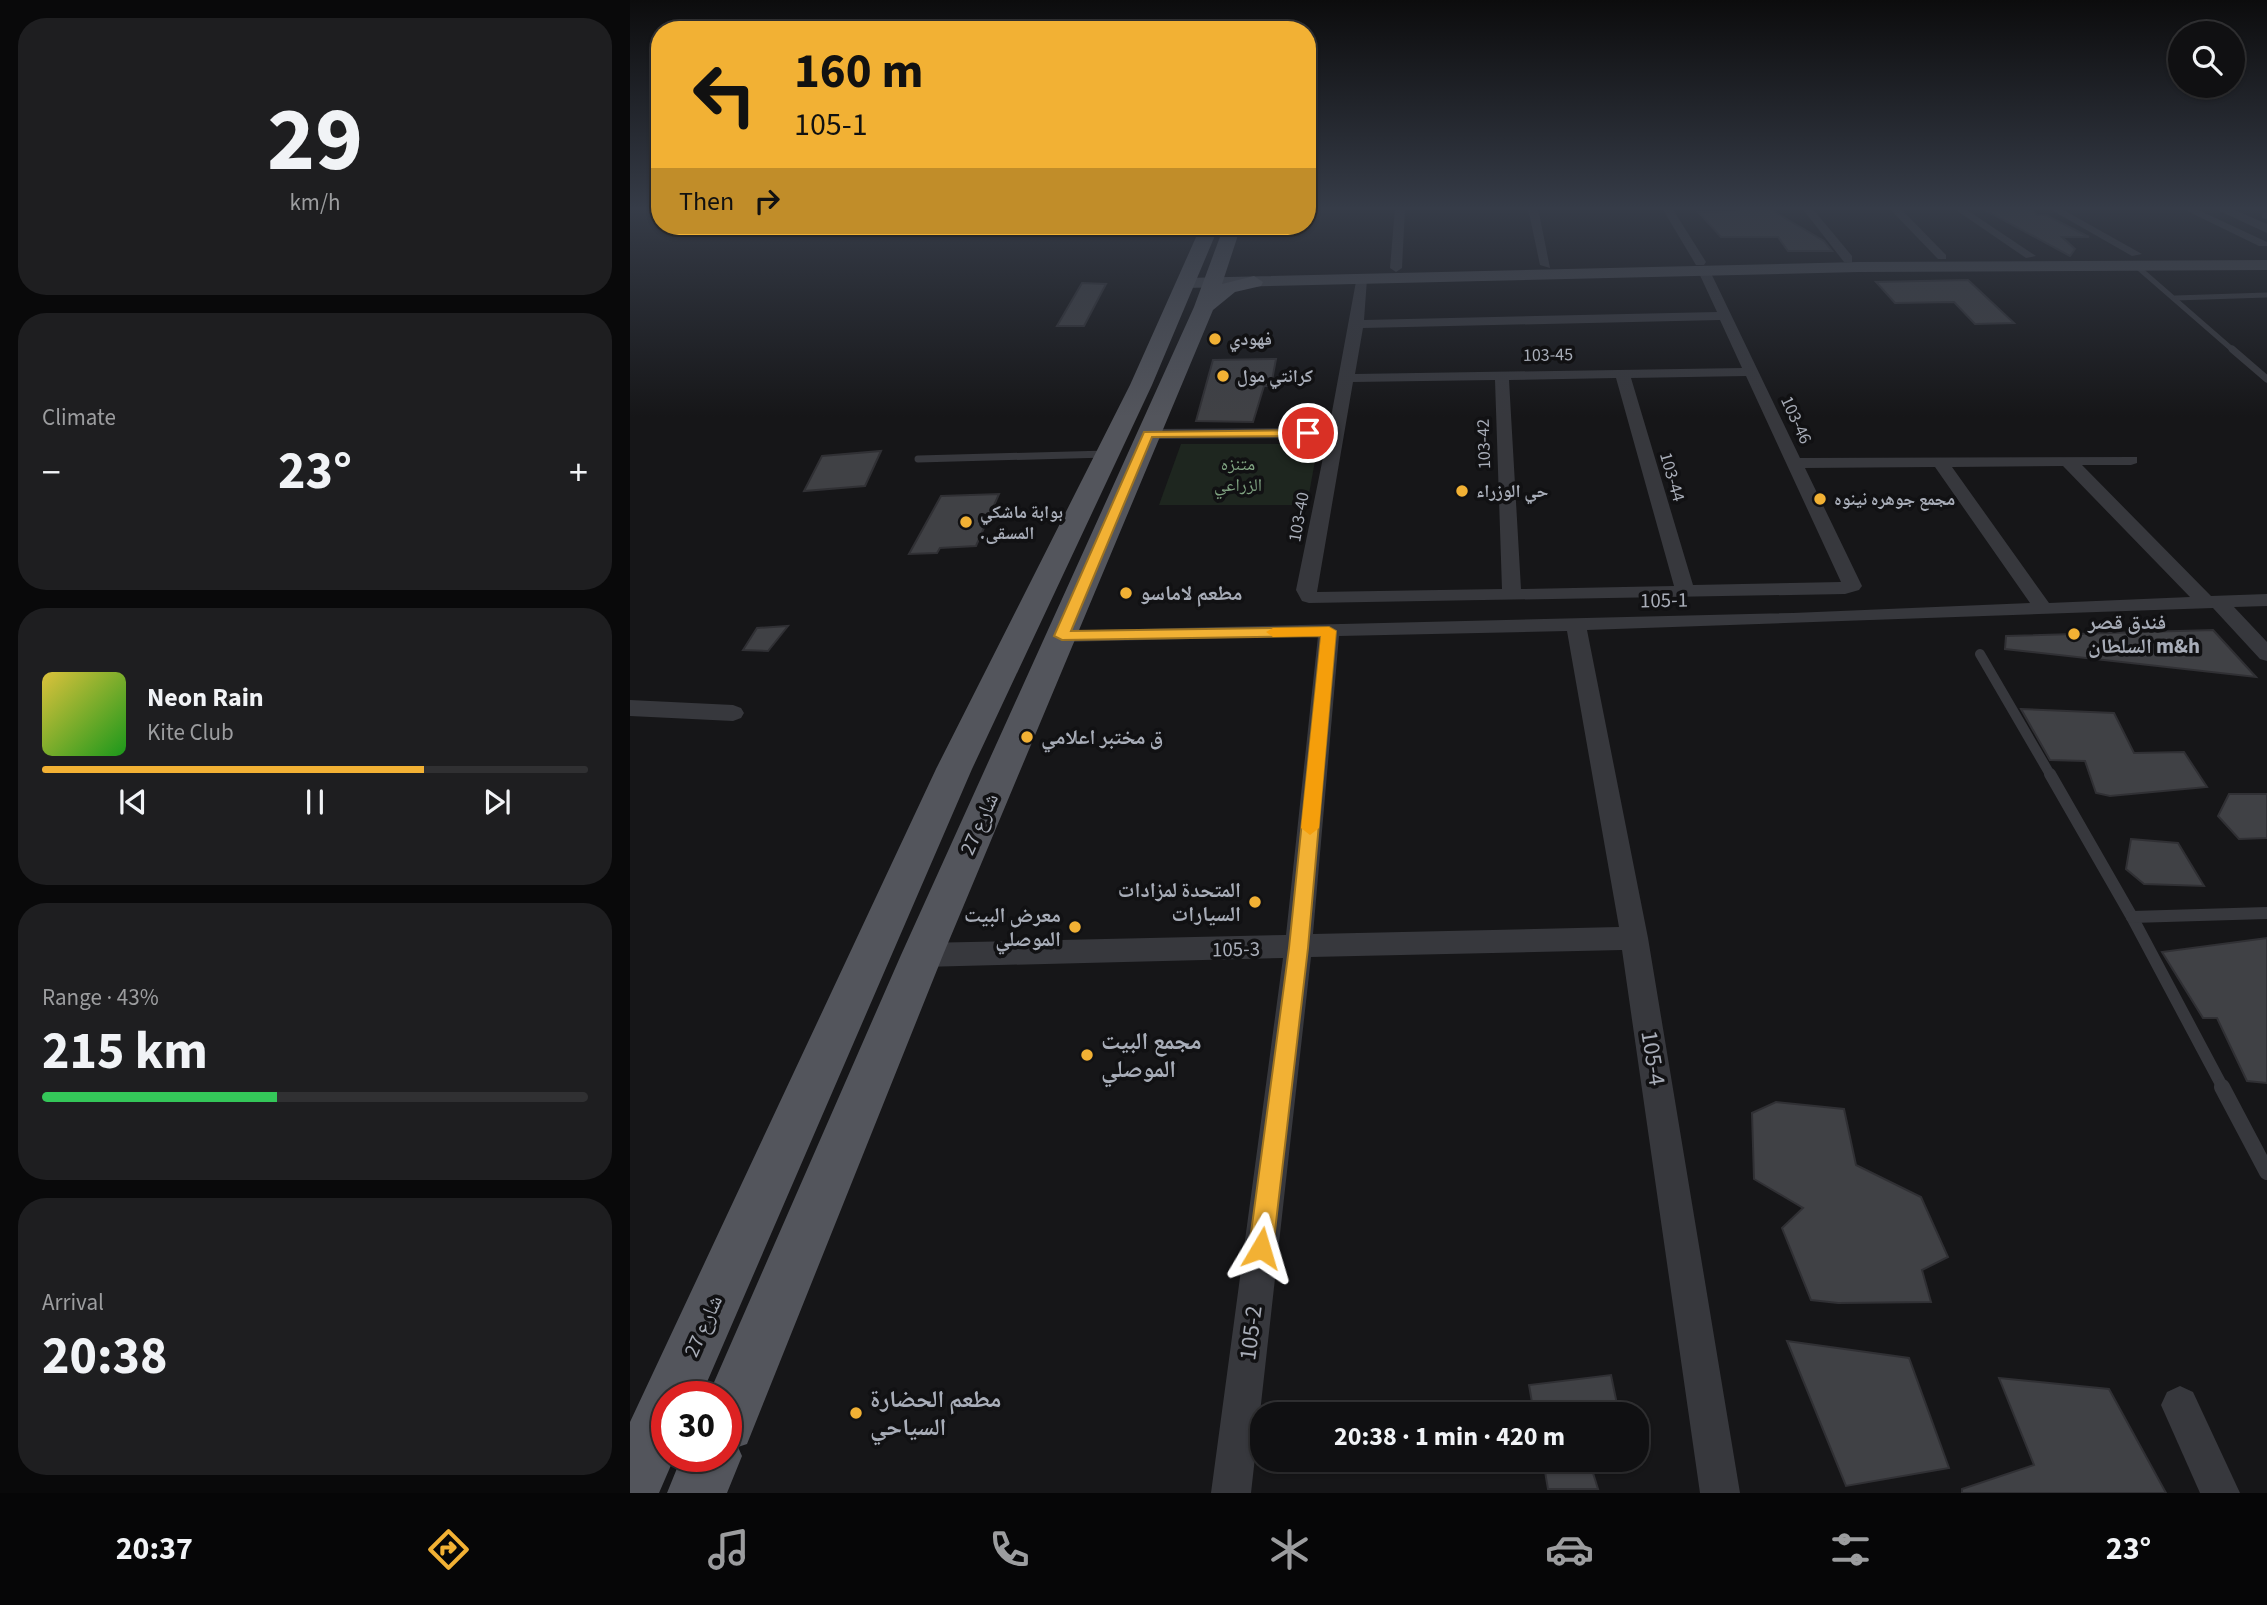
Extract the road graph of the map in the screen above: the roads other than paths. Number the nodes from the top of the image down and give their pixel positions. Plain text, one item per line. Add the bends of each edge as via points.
1 (1202, 278) edge
2 (1204, 278) edge
3 (1219, 278) edge
4 (1255, 278) edge
5 (1316, 278) edge
6 (1396, 278) edge
7 (1707, 278) edge
8 (2154, 278) edge
9 (1361, 279) junction
10 (2267, 295) edge
11 (2175, 298) junction
12 (1725, 316) junction
13 (1357, 324) junction
14 (1752, 372) junction
15 (1622, 373) junction
16 (1503, 375) junction
17 (1346, 378) junction
18 (2267, 379) edge
19 (1334, 433) junction
20 (1148, 434) junction
21 (1107, 454) junction
22 (918, 459) dead end
23 (2131, 460) dead end
24 (2069, 462) junction
25 (1795, 463) junction
26 (1941, 463) junction
27 (1852, 586) joint
28 (1779, 589) junction
29 (1685, 591) junction
30 (1512, 595) junction
31 (1309, 597) joint
32 (2267, 600) edge
33 (2211, 601) junction
34 (2043, 608) junction
35 (1793, 620) junction
36 (1576, 624) junction
37 (1329, 631) junction
38 (1062, 636) junction
39 (1980, 654) dead end
40 (2267, 654) edge
41 (630, 708) edge
42 (733, 713) dead end
43 (2267, 913) edge
44 (2132, 917) junction
45 (1634, 938) junction
46 (1298, 948) junction
47 (922, 955) junction
48 (2267, 1172) edge
49 (678, 1381) edge
50 (742, 1385) edge
51 (2180, 1405) dead end
52 (651, 1442) edge
53 (706, 1472) edge
54 (630, 1489) edge
55 (697, 1493) edge
56 (1231, 1493) edge
57 (1720, 1493) edge
58 (2220, 1493) edge

1 - 21 main road, شارع 27
2 - 20 main road, شارع 27
3 - 4 main road via 1228,288
5 - 9 main road
6 - 9 main road
7 - 12 street, 103-46
8 - 11 lane
9 - 13 street, 103-40
10 - 11 lane
11 - 18 lane
12 - 13 street
12 - 14 street, 103-46
13 - 17 street, 103-40
14 - 15 street, 103-45
14 - 25 street, 103-46
15 - 16 street, 103-45
15 - 29 street, 103-44
16 - 17 street, 103-45
16 - 30 street, 103-42
17 - 19 street, 103-40
19 - 20 street
19 - 31 street, 103-40 via 1306,590
20 - 38 main road, شارع 27
21 - 22 lane
21 - 49 main road, شارع 27 via 954,769
23 - 24 street
24 - 26 street
24 - 33 street
25 - 26 street
25 - 27 street, 103-46
26 - 34 street
27 - 28 street
28 - 29 street
28 - 35 street
29 - 30 street
30 - 31 street
32 - 33 street, 105-1
33 - 34 street, 105-1
33 - 40 street
34 - 35 street, 105-1
35 - 36 street, 105-1
36 - 37 street, 105-1
36 - 45 street, 105-4
37 - 38 street, 105-1
37 - 46 street, 105-2
38 - 47 main road, شارع 27
39 - 44 lane
41 - 42 street
43 - 44 lane
44 - 48 lane
45 - 46 street, 105-3
45 - 57 street, 105-4
46 - 47 street, 105-3
46 - 56 street, 105-2
47 - 50 main road, شارع 27
51 - 58 street
52 - 54 main road
53 - 55 main road

